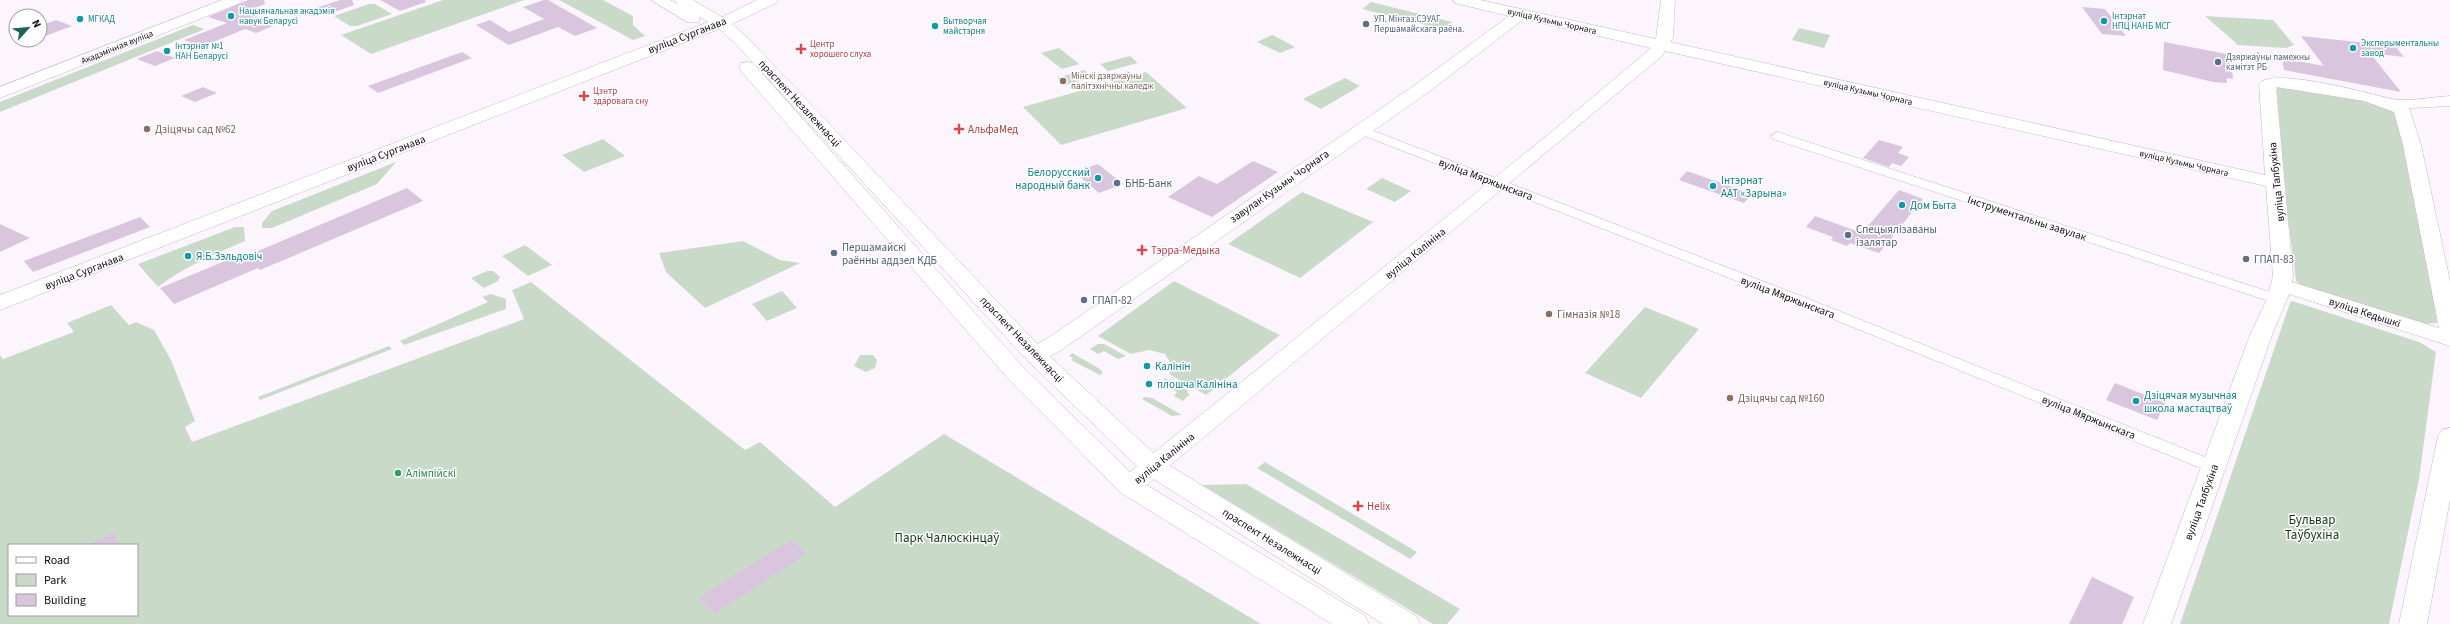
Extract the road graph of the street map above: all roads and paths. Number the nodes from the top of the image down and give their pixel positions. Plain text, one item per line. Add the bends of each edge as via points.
1 (235, 0) edge
2 (659, 0) edge
3 (682, 0) edge
4 (770, 0) edge
5 (1460, 0) edge
6 (1668, 0) edge
7 (1521, 14) junction
8 (714, 25) junction
9 (1662, 46) junction
10 (0, 93) edge
11 (2450, 101) edge
12 (2393, 104) junction
13 (1361, 130) junction
14 (1777, 136) dead end
15 (2276, 183) junction
16 (1499, 184) junction
17 (2279, 292) junction
18 (0, 303) edge
19 (2450, 332) edge
20 (2450, 339) edge
21 (1035, 354) junction
22 (2450, 436) edge
23 (1153, 467) junction
24 (2214, 467) junction
25 (1129, 486) junction
26 (1355, 624) edge
27 (1406, 624) edge
28 (2157, 624) edge
29 (2414, 624) edge

1 - 10 main road, Акадэмічная вуліца
2 - 8 main road, праспект Незалежнасці
3 - 8 main road, праспект Незалежнасці
4 - 8 main road, вуліца Сурганава
5 - 7 main road, вуліца Кузьмы Чорнага
6 - 9 main road
7 - 9 main road, вуліца Кузьмы Чорнага
7 - 13 main road, завулак Кузьмы Чорнага
8 - 18 main road, вуліца Сурганава
8 - 21 main road, праспект Незалежнасці via 741,40
8 - 25 main road, праспект Незалежнасці via 1013,370
9 - 15 main road, вуліца Кузьмы Чорнага
9 - 16 main road, вуліца Калініна
11 - 12 main road
12 - 15 main road, вуліца Талбухіна via 2287,83 2267,84
12 - 19 main road via 2402,110 2412,145
13 - 16 street, вуліца Мяржынскага
13 - 21 main road, завулак Кузьмы Чорнага via 1062,339
14 - 17 street, Інструментальны завулак
15 - 17 main road, вуліца Талбухіна via 2283,276
16 - 23 main road, вуліца Калініна
16 - 24 street, вуліца Мяржынскага via 1804,302
17 - 20 main road, вуліца Кедышкі
17 - 24 main road, вуліца Талбухіна
21 - 23 main road, праспект Незалежнасці
22 - 29 main road
23 - 25 main road, вуліца Калініна
23 - 27 main road, праспект Незалежнасці
24 - 28 main road, вуліца Талбухіна
25 - 26 main road, праспект Незалежнасці

